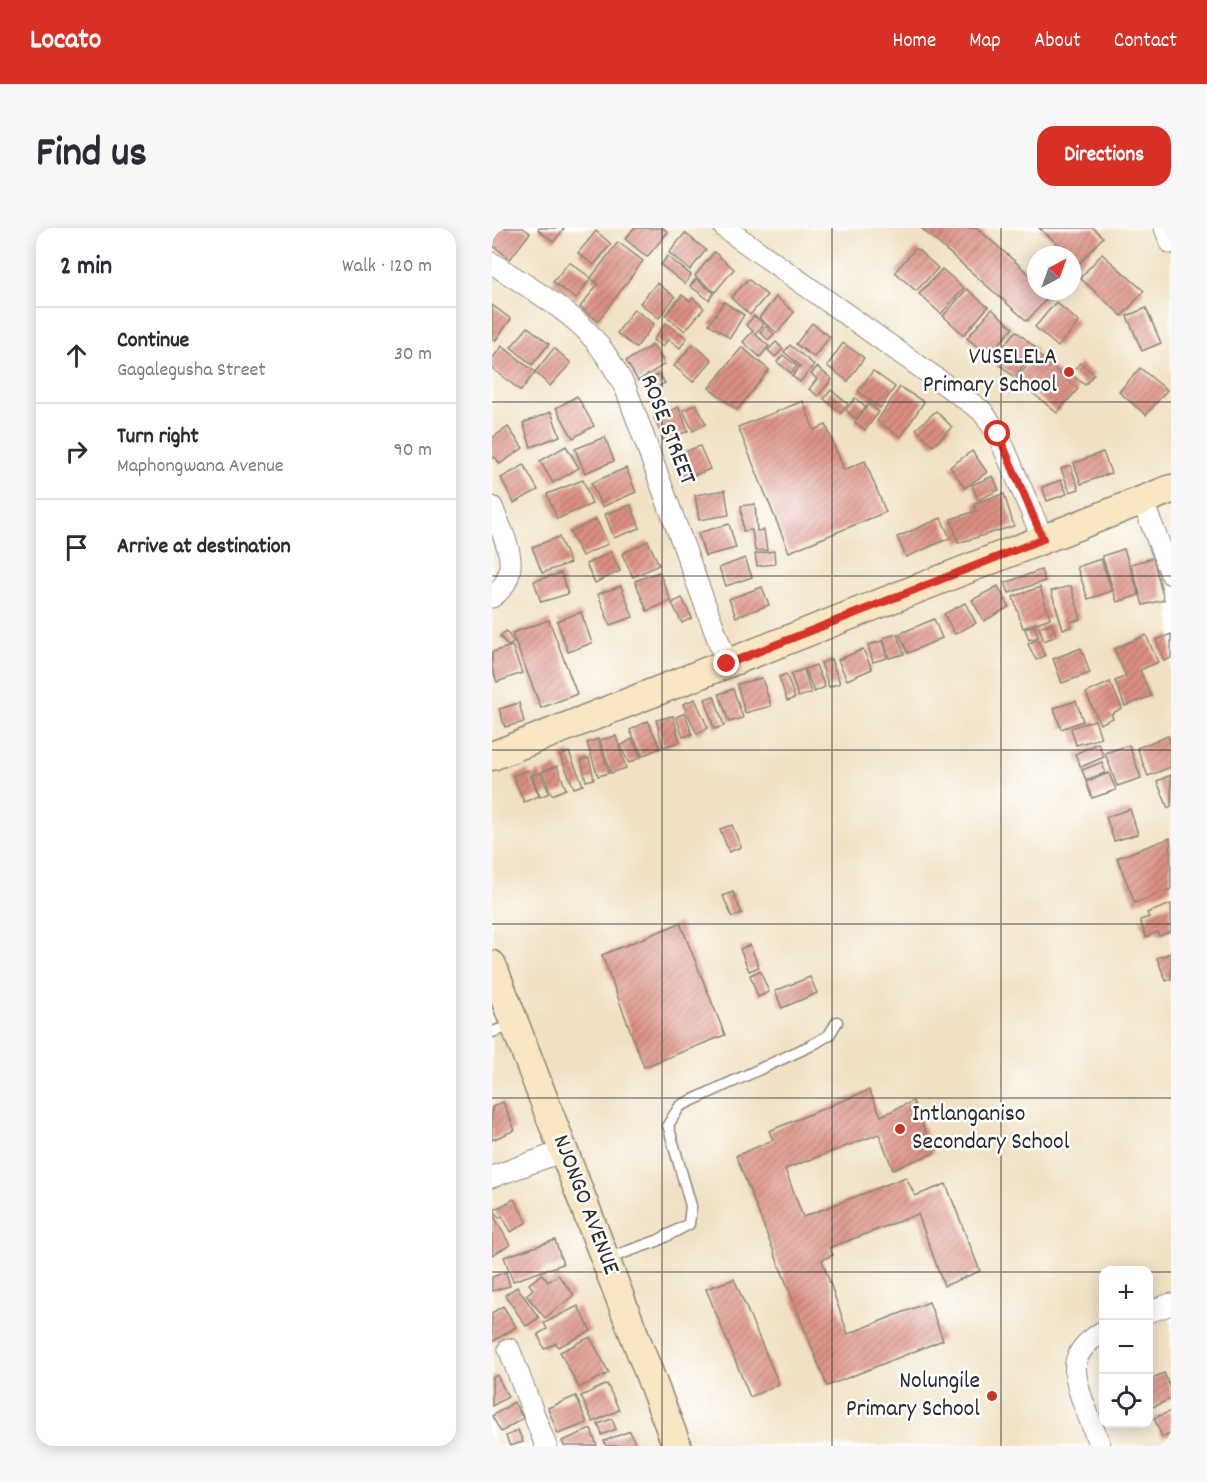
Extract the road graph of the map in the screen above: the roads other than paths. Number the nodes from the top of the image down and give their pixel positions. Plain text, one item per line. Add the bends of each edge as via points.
1 (725, 228) edge
2 (1165, 228) edge
3 (1171, 243) edge
4 (492, 263) edge
5 (1171, 489) edge
6 (1142, 500) junction
7 (492, 507) edge
8 (1043, 539) junction
9 (1171, 574) edge
10 (492, 597) edge
11 (727, 664) junction
12 (492, 756) edge
13 (492, 965) edge
14 (837, 1022) dead end
15 (503, 1028) edge
16 (563, 1150) junction
17 (492, 1177) edge
18 (606, 1259) junction
19 (1171, 1304) edge
20 (1153, 1311) edge
21 (1099, 1333) edge
22 (509, 1348) dead end
23 (546, 1446) edge
24 (677, 1446) edge
25 (1100, 1446) edge

1 - 8 street via 982,411 998,434
2 - 3 street
4 - 11 street, ROSE STREET via 568,315 609,358 626,389
5 - 6 street
6 - 8 street
6 - 9 street
7 - 10 street via 511,567 508,579
8 - 11 street
11 - 12 street
13 - 15 street, NJONGO AVENUE
14 - 18 lane via 829,1035 812,1045 680,1106 668,1125 691,1206 688,1224 657,1241
15 - 16 street, NJONGO AVENUE
16 - 17 street
16 - 18 street, NJONGO AVENUE
18 - 24 street, NJONGO AVENUE
19 - 20 street
21 - 25 street via 1080,1350 1074,1364 1075,1378
22 - 23 street

